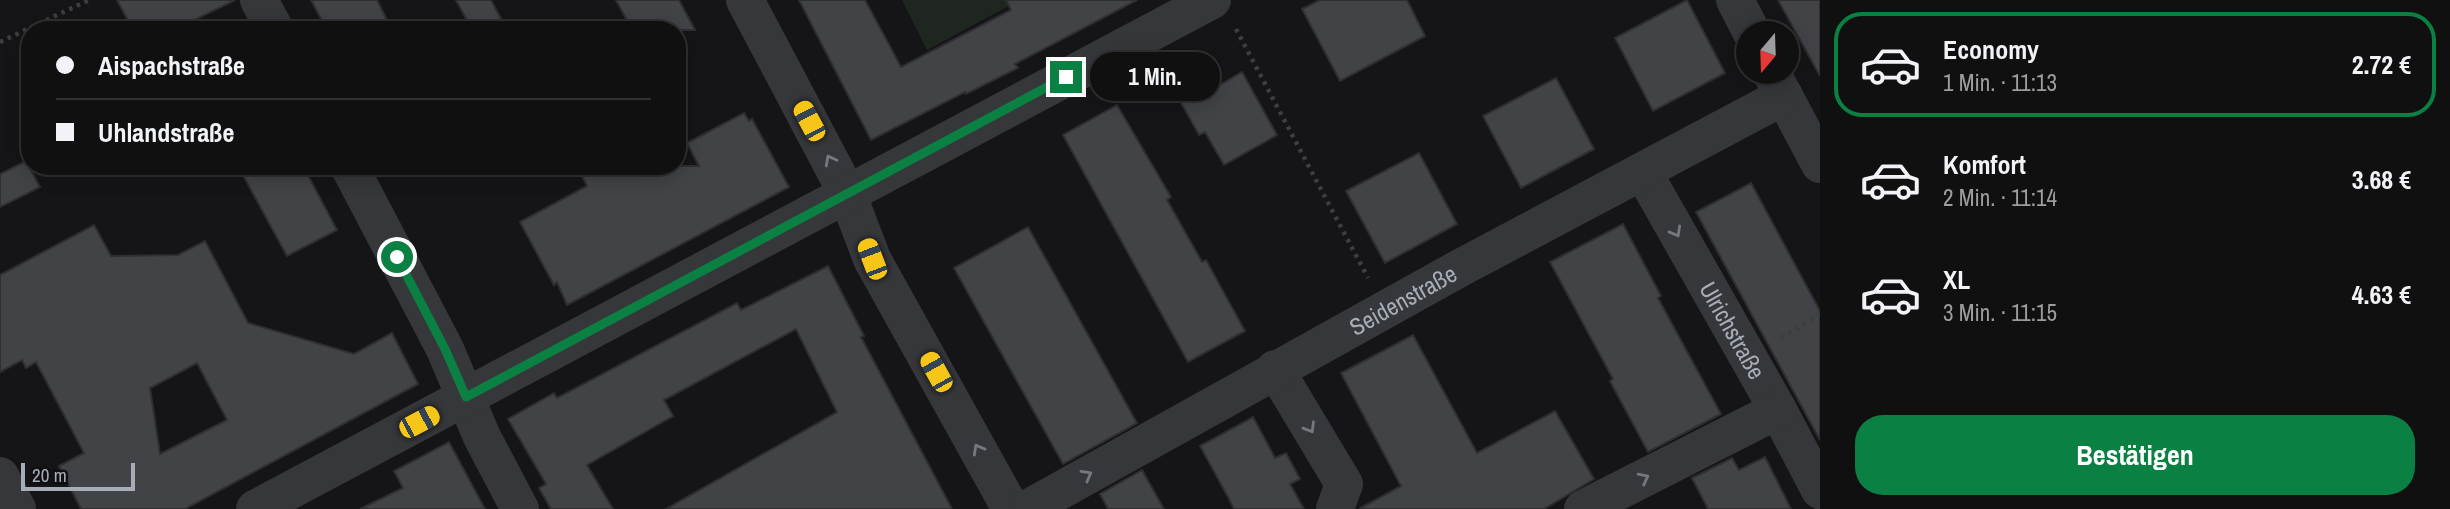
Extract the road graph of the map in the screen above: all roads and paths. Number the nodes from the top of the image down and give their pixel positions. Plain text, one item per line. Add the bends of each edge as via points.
1 (89, 0) edge
2 (259, 0) edge
3 (745, 0) edge
4 (1735, 0) edge
5 (1223, 12) edge
6 (44, 21) edge
7 (270, 21) edge
8 (1746, 21) edge
9 (21, 32) edge
10 (0, 42) edge
11 (1778, 84) edge
12 (1820, 164) edge
13 (1643, 172) junction
14 (354, 175) edge
15 (847, 193) junction
16 (1384, 309) junction
17 (1275, 369) junction
18 (466, 397) junction
19 (1778, 410) junction
20 (0, 477) edge
21 (1820, 490) edge
22 (18, 509) edge
23 (255, 509) edge
24 (520, 509) edge
25 (1011, 509) edge
26 (1027, 509) edge
27 (1335, 509) edge
28 (1583, 509) edge

1 - 6 path
2 - 7 street
15 -> 3 street
4 - 8 street
5 - 15 street
5 - 16 path
9 - 10 path
11 - 12 street
11 - 13 street, Seidenstraße
13 - 16 street, Seidenstraße
13 -> 19 street, Ulrichstraße
14 - 18 street
15 - 18 street
25 -> 15 street via 872,259
16 - 17 street, Seidenstraße
26 -> 17 street, Seidenstraße
17 -> 27 street via 1344,484
18 - 23 street
18 - 24 street
19 - 21 street, Ulrichstraße
28 -> 19 street
20 - 22 street

